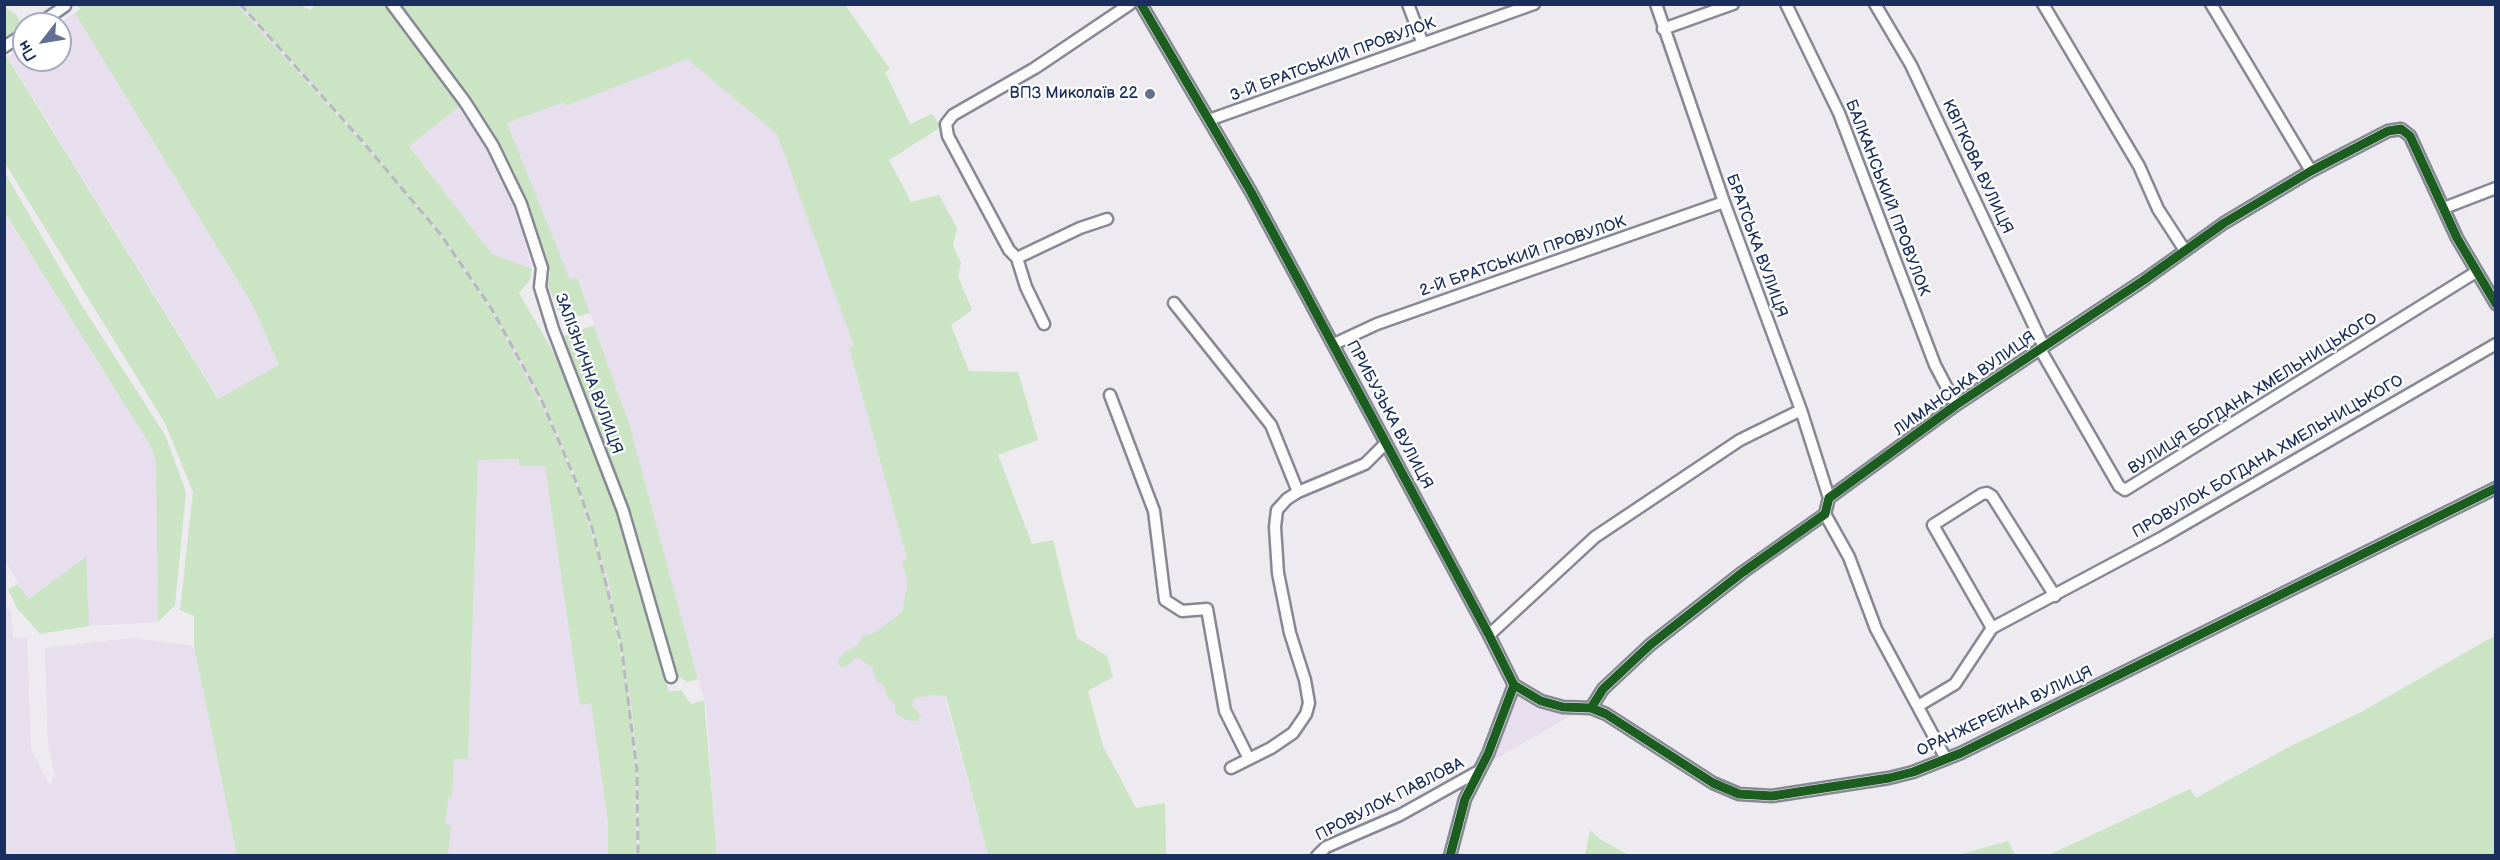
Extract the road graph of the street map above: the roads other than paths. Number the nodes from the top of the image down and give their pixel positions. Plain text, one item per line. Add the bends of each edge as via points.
1 (392, 4) edge
2 (1130, 4) edge
3 (1141, 4) edge
4 (1408, 4) edge
5 (1534, 4) edge
6 (1656, 4) edge
7 (1733, 4) edge
8 (1786, 4) edge
9 (1875, 4) edge
10 (2043, 4) edge
11 (2211, 4) edge
12 (65, 6) dead end
13 (56, 12) edge
14 (1663, 28) junction
15 (1423, 44) junction
16 (1209, 120) junction
17 (2311, 171) junction
18 (2496, 188) edge
19 (1724, 202) junction
20 (2444, 208) junction
21 (1107, 219) dead end
22 (2184, 249) junction
23 (1017, 258) junction
24 (2476, 272) junction
25 (1174, 303) dead end
26 (2496, 304) edge
27 (1044, 324) dead end
28 (1334, 344) junction
29 (2496, 344) edge
30 (2042, 348) junction
31 (1110, 395) dead end
32 (1956, 405) junction
33 (1801, 410) junction
34 (1386, 443) junction
35 (2496, 488) edge
36 (1298, 492) junction
37 (1829, 498) junction
38 (1825, 514) junction
39 (2055, 596) junction
40 (1992, 628) junction
41 (1489, 635) junction
42 (671, 677) dead end
43 (1514, 685) junction
44 (1918, 706) junction
45 (1591, 708) junction
46 (1250, 759) junction
47 (1946, 759) junction
48 (1231, 768) dead end
49 (1478, 772) junction
50 (1317, 855) edge
51 (1450, 855) edge

1 - 42 street, ЗАЛІЗНИЧНА ВУЛИЦЯ via 476,119 521,204 542,268 540,287 553,329 623,511
2 - 23 street via 1035,68 953,115 946,124 948,136 1009,250
3 - 16 street, ПРИБУЗЬКА ВУЛИЦЯ
4 - 15 street
5 - 15 street, 3-Й БРАТСЬКИЙ ПРОВУЛОК
6 - 14 street, БРАТСЬКА ВУЛИЦЯ
7 - 14 street
8 - 32 street, БАЛКАНСЬКИЙ ПРОВУЛОК via 1839,114 1935,365
9 - 30 street, КВІТКОВА ВУЛИЦЯ via 1911,65
10 - 22 street
11 - 17 street
12 - 13 street
14 - 19 street, БРАТСЬКА ВУЛИЦЯ
15 - 16 street, 3-Й БРАТСЬКИЙ ПРОВУЛОК
16 - 28 street, ПРИБУЗЬКА ВУЛИЦЯ
17 - 20 street, ЛИМАНСЬКА ВУЛИЦЯ via 2395,128 2405,130
17 - 22 street, ЛИМАНСЬКА ВУЛИЦЯ
18 - 20 street
19 - 28 street, 2-Й БРАТСЬКИЙ ПРОВУЛОК via 1377,324
19 - 33 street, БРАТСЬКА ВУЛИЦЯ
20 - 24 street
21 - 23 street
22 - 30 street, ЛИМАНСЬКА ВУЛИЦЯ
23 - 27 street
24 - 26 street
24 - 30 street, ВУЛИЦЯ БОГДАНА ХМЕЛЬНИЦЬКОГО via 2125,490 2119,486
25 - 36 street via 1271,425
28 - 34 street, ПРИБУЗЬКА ВУЛИЦЯ
29 - 39 street, ПРОВУЛОК БОГДАНА ХМЕЛЬНИЦЬКОГО
30 - 32 street, ЛИМАНСЬКА ВУЛИЦЯ
31 - 46 street via 1155,511 1165,600 1182,611 1207,609 1225,711
32 - 37 street, ЛИМАНСЬКА ВУЛИЦЯ
33 - 37 street, БРАТСЬКА ВУЛИЦЯ
33 - 41 street via 1740,440 1595,537
34 - 36 street via 1358,468
34 - 41 street, ПРИБУЗЬКА ВУЛИЦЯ
35 - 47 street, ОРАНЖЕРЕЙНА ВУЛИЦЯ
36 - 46 street via 1280,506 1275,527 1278,573 1309,703 1293,733
37 - 38 street
38 - 44 street via 1849,557 1876,629
38 - 45 street via 1650,645 1603,689
39 - 40 street, ПРОВУЛОК БОГДАНА ХМЕЛЬНИЦЬКОГО
39 - 40 street via 1992,496 1982,494 1933,525
40 - 44 street, ПРОВУЛОК БОГДАНА ХМЕЛЬНИЦЬКОГО via 1955,684
41 - 43 street, ПРИБУЗЬКА ВУЛИЦЯ
43 - 45 street, ОРАНЖЕРЕЙНА ВУЛИЦЯ via 1541,701
43 - 49 street
44 - 47 street
45 - 47 street, ОРАНЖЕРЕЙНА ВУЛИЦЯ via 1720,786 1752,796 1890,778
46 - 48 street
49 - 50 street, ПРОВУЛОК ПАВЛОВА
49 - 51 street via 1465,799

